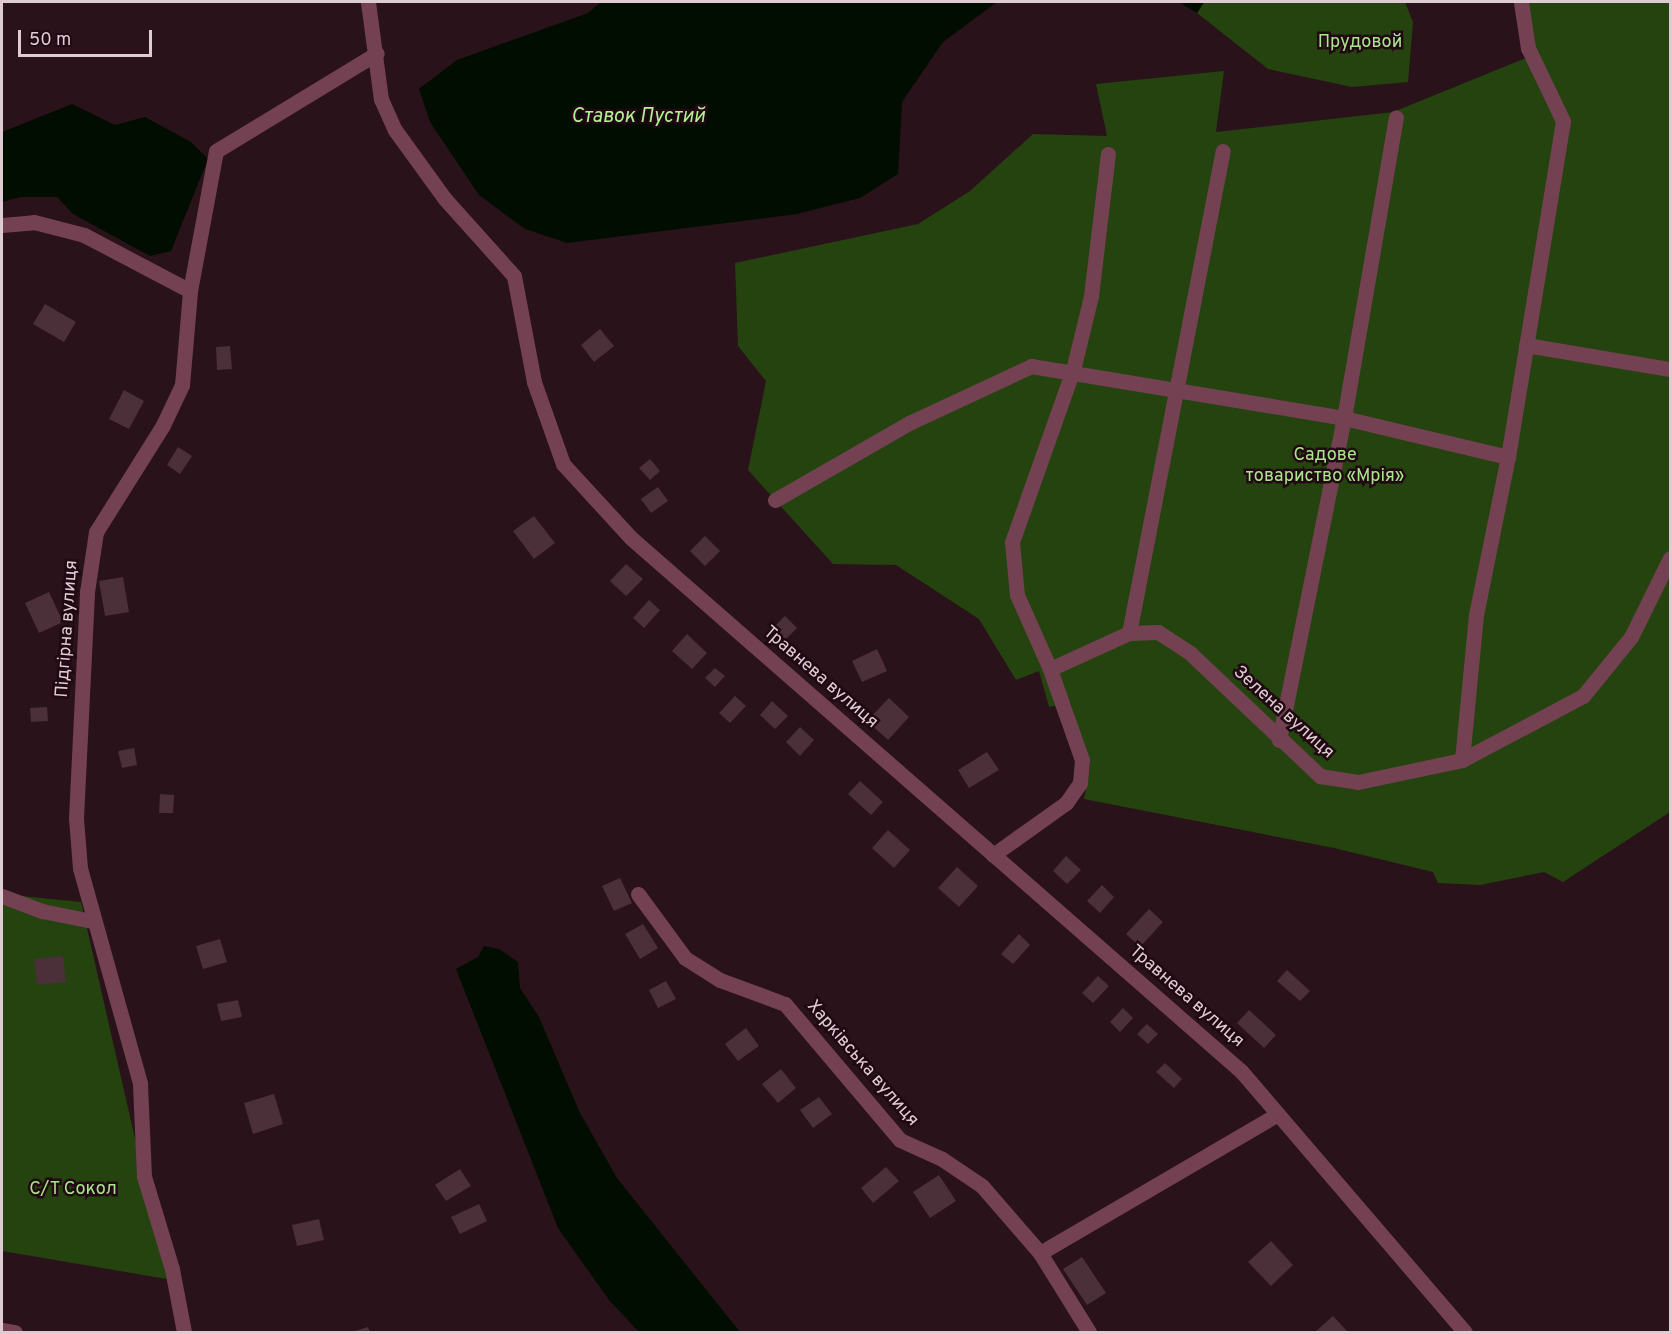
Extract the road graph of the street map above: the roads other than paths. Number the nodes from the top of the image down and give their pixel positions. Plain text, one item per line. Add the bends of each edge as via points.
1 (368, 2) edge
2 (1521, 2) edge
3 (377, 53) junction
4 (1396, 117) dead end
5 (1222, 151) dead end
6 (1108, 154) dead end
7 (2, 225) edge
8 (190, 291) junction
9 (1526, 345) junction
10 (1671, 369) edge
11 (1073, 370) junction
12 (1176, 388) junction
13 (1344, 418) junction
14 (1508, 457) junction
15 (776, 500) dead end
16 (1671, 558) edge
17 (1129, 633) junction
18 (1050, 669) junction
19 (1279, 740) junction
20 (1462, 760) junction
21 (993, 855) junction
22 (638, 894) dead end
23 (2, 896) edge
24 (92, 921) junction
25 (1276, 1115) junction
26 (1040, 1253) junction
27 (2, 1330) edge
28 (15, 1332) edge
29 (184, 1332) edge
30 (1089, 1332) edge
31 (1465, 1332) edge

1 - 3 street, Травнева вулиця
2 - 9 street via 1528,48 1563,121
3 - 8 street, Підгірна вулиця via 216,151
3 - 21 street, Травнева вулиця via 381,99 395,130 445,200 514,276 534,382 563,464 631,538
4 - 13 street
5 - 12 street
6 - 11 street via 1091,296
7 - 8 street via 34,222 84,235
8 - 24 street, Підгірна вулиця via 182,386 164,424 96,532 94,542 87,592 76,818 80,868
9 - 10 street
9 - 14 street
11 - 12 street
11 - 15 street via 1031,366 909,423
11 - 18 street via 1012,542 1017,595
12 - 13 street
12 - 17 street
13 - 14 street
13 - 19 street
14 - 20 street via 1476,615
16 - 20 street, Зелена вулиця via 1631,637 1583,696
17 - 18 street, Зелена вулиця
17 - 19 street, Зелена вулиця via 1158,632 1190,653
18 - 21 street via 1082,760 1080,783 1066,803
19 - 20 street, Зелена вулиця via 1320,776 1358,782
21 - 25 street, Травнева вулиця via 1241,1071
22 - 26 street, Харківська вулиця via 685,958 720,980 784,1004 900,1140 942,1159 982,1185
23 - 24 street via 42,911
24 - 29 street, Підгірна вулиця via 140,1083 144,1176 172,1269
25 - 26 street
25 - 31 street, Травнева вулиця
26 - 30 street, Харківська вулиця
27 - 28 street

